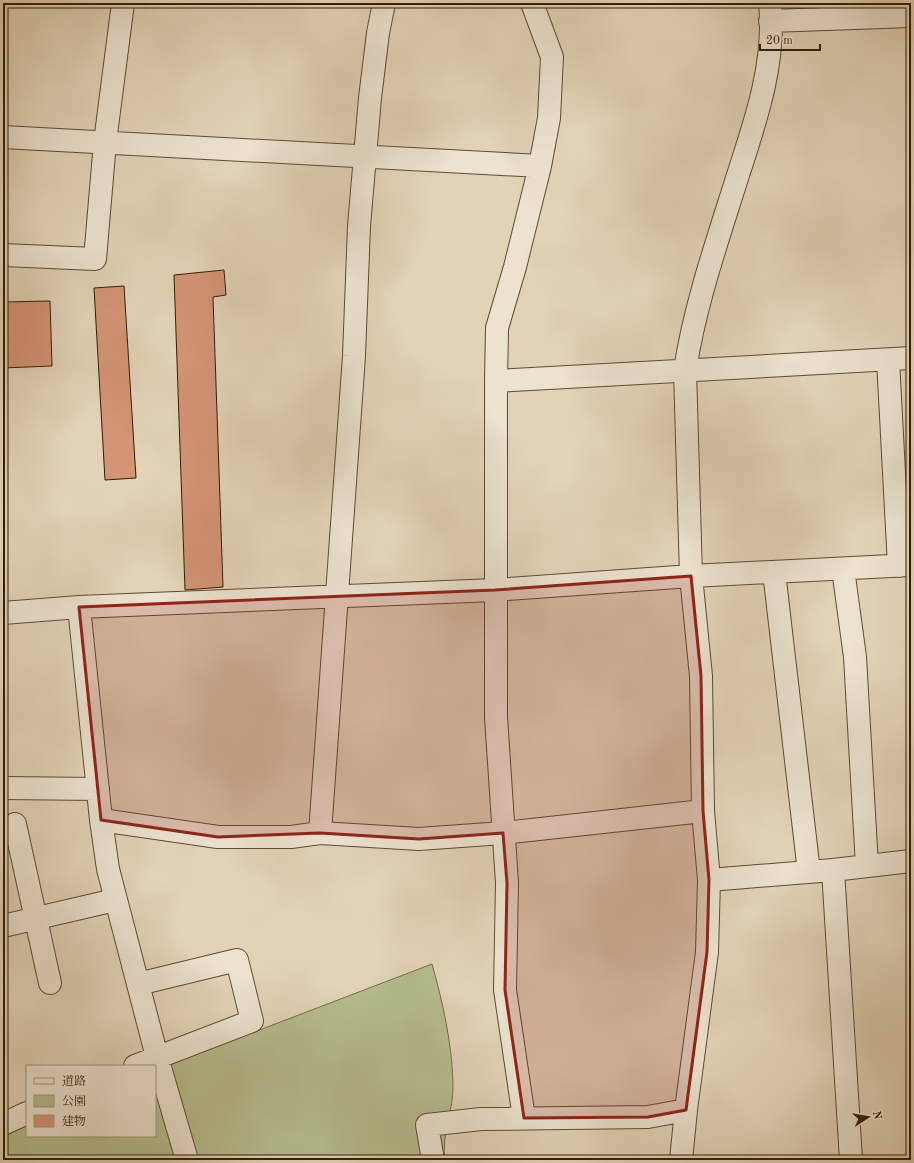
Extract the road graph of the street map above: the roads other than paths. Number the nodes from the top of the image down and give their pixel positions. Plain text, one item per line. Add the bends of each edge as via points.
1 (123, 3) edge
2 (384, 3) edge
3 (532, 3) edge
4 (770, 12) edge
5 (911, 16) edge
6 (3, 137) edge
7 (105, 142) junction
8 (365, 158) junction
9 (540, 166) junction
10 (3, 255) edge
11 (911, 358) edge
12 (888, 360) junction
13 (685, 370) junction
14 (496, 381) junction
15 (905, 565) edge
16 (843, 568) junction
17 (774, 572) junction
18 (691, 576) junction
19 (495, 590) junction
20 (336, 598) junction
21 (79, 607) junction
22 (3, 613) edge
23 (3, 788) edge
24 (98, 789) junction
25 (703, 811) junction
26 (101, 820) junction
27 (15, 824) dead end
28 (503, 832) junction
29 (320, 833) junction
30 (911, 860) edge
31 (867, 866) junction
32 (834, 870) junction
33 (809, 872) junction
34 (709, 880) junction
35 (115, 900) junction
36 (36, 919) junction
37 (3, 926) edge
38 (50, 983) dead end
39 (138, 984) junction
40 (157, 1056) junction
41 (137, 1065) edge
42 (686, 1110) junction
43 (26, 1113) edge
44 (524, 1118) junction
45 (3, 1124) edge
46 (187, 1160) edge
47 (433, 1160) edge
48 (681, 1160) edge
49 (852, 1160) edge

1 - 7 street
2 - 8 street via 377,40
3 - 9 street via 552,57 549,118
4 - 5 street
4 - 13 street via 769,64 749,142 715,248 689,343
6 - 7 street
7 - 8 street
7 - 10 street via 95,259
8 - 9 street
8 - 20 street via 359,226 354,356
9 - 14 street via 497,328
11 - 12 street
12 - 13 street
12 - 15 street
13 - 14 street
13 - 18 street
14 - 19 street
15 - 16 street
16 - 17 street
16 - 31 street via 855,657
17 - 18 street
17 - 33 street
18 - 19 street
18 - 25 street via 701,676
19 - 20 street
19 - 28 street via 496,717
20 - 21 street
20 - 29 street
21 - 22 street
21 - 24 street
23 - 24 street
24 - 26 street
25 - 28 street
25 - 34 street
26 - 29 street via 218,837 291,837
26 - 35 street
27 - 36 street
28 - 29 street via 419,839
28 - 44 street via 507,883 505,990
30 - 31 street
31 - 32 street
32 - 33 street
32 - 49 street
33 - 34 street
34 - 42 street via 707,952
35 - 36 street
35 - 39 street
36 - 37 street
36 - 38 street
39 - 40 street
39 - 40 street via 237,960 252,1020
40 - 41 street
40 - 46 street
42 - 44 street via 648,1116
42 - 48 street
43 - 45 street
44 - 47 street via 481,1119 427,1125

